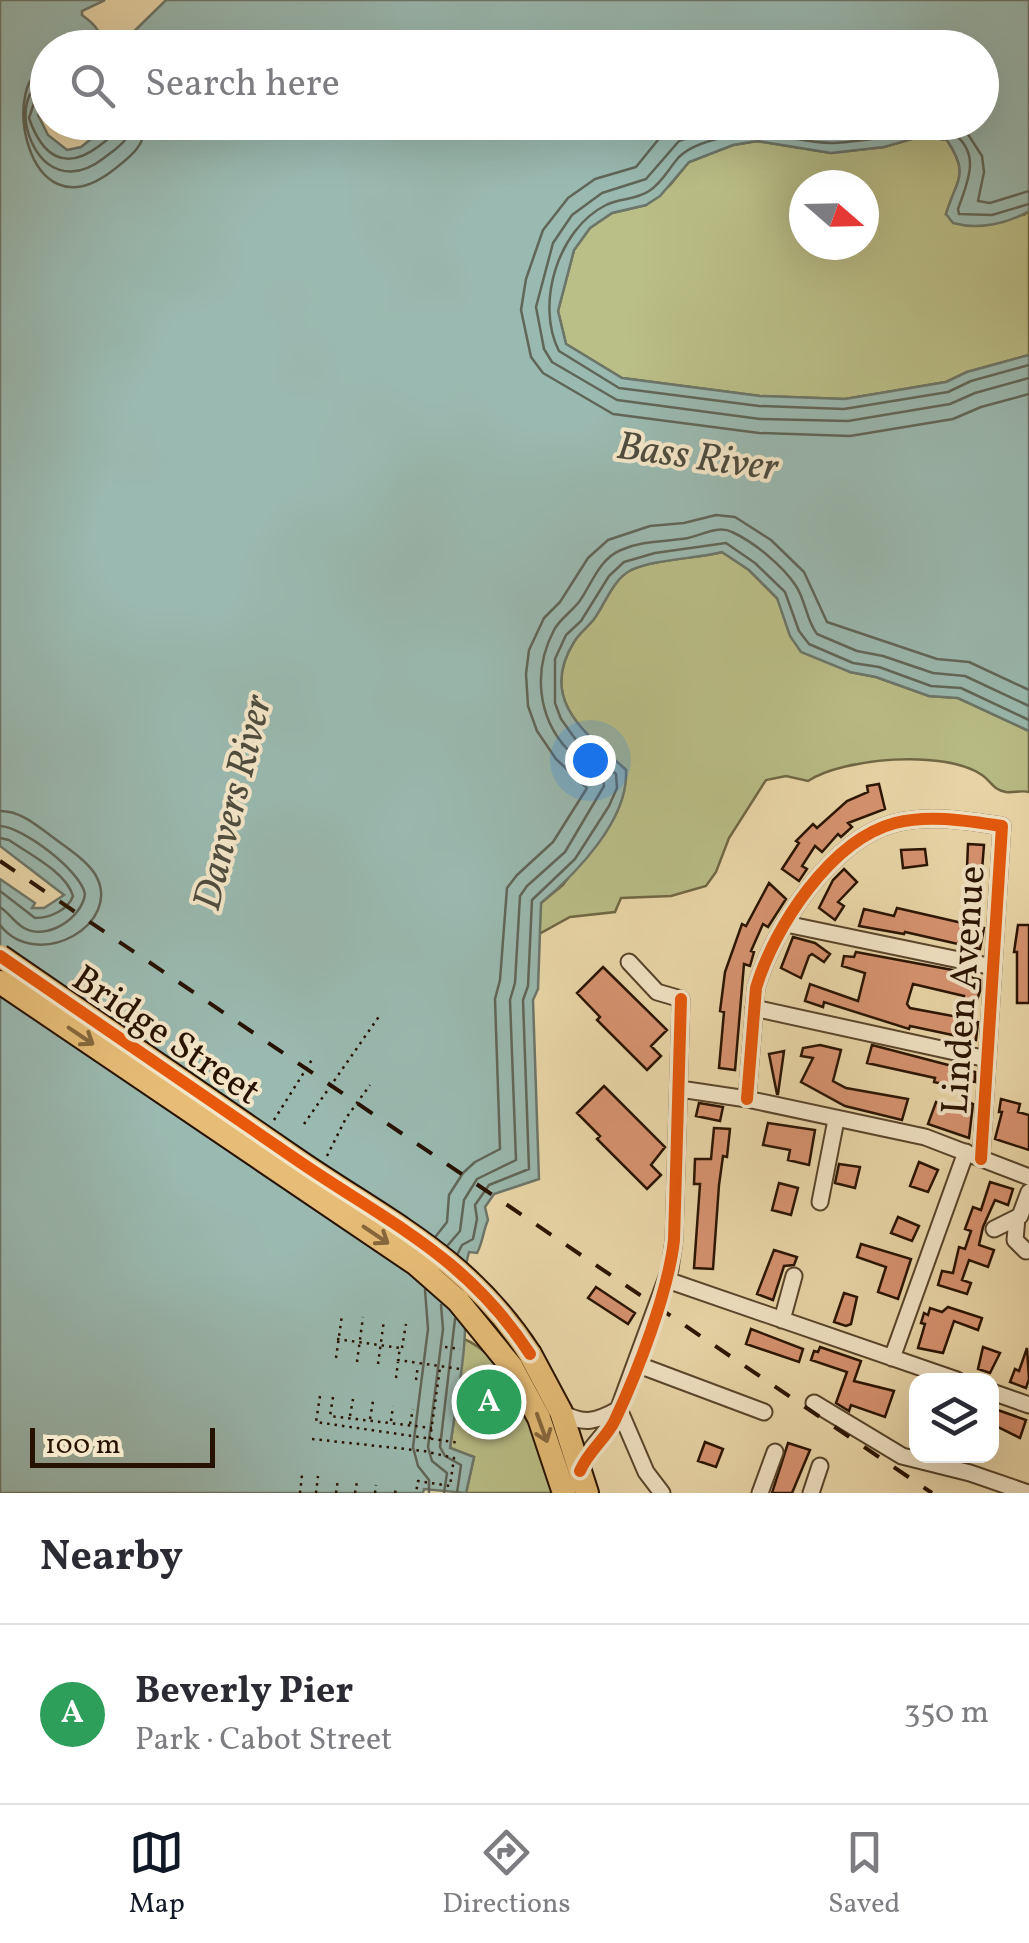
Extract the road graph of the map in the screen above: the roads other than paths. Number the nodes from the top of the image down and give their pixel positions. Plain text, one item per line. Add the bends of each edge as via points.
1 (786, 924) junction
2 (0, 956) edge
3 (629, 962) dead end
4 (993, 967) junction
5 (0, 982) edge
6 (754, 1008) junction
7 (988, 1059) junction
8 (680, 1089) junction
9 (747, 1099) junction
10 (836, 1120) junction
11 (973, 1156) junction
12 (306, 1168) junction
13 (1029, 1176) edge
14 (1029, 1192) edge
15 (820, 1202) dead end
16 (1017, 1218) junction
17 (994, 1229) dead end
18 (1026, 1251) dead end
19 (794, 1276) dead end
20 (667, 1280) junction
21 (782, 1320) junction
22 (892, 1358) junction
23 (521, 1360) junction
24 (636, 1364) junction
25 (936, 1373) edge
26 (999, 1394) edge
27 (814, 1403) dead end
28 (1029, 1405) edge
29 (619, 1409) junction
30 (561, 1412) junction
31 (764, 1412) dead end
32 (775, 1452) dead end
33 (820, 1466) dead end
34 (584, 1482) edge
35 (564, 1493) edge
36 (662, 1493) edge
37 (760, 1493) edge
38 (811, 1493) edge
39 (1028, 1493) edge

1 - 4 street
1 - 4 street, Linden Avenue via 831,864 878,829 934,819 1002,826
1 - 6 street via 761,970
2 - 12 highway, Bridge Street, bridge
3 - 8 street via 657,992 681,1000
4 - 7 street, Linden Avenue
5 -> 12 highway, Bridge Street, bridge
6 - 7 street
6 - 9 street
7 - 11 street, Linden Avenue
8 - 9 street
8 - 20 street
9 - 10 street
10 - 11 street via 925,1137
10 - 15 street
11 - 13 street
11 - 22 street, Linden Avenue
12 - 23 highway, bridge via 442,1255 490,1301
14 - 16 street
16 - 17 street
16 - 18 street via 1016,1240
19 - 21 street
20 - 21 street
20 - 24 street
21 - 22 street
22 - 25 street
23 - 30 highway
23 -> 35 highway
24 - 29 street
24 - 31 street
26 - 28 street
27 - 39 street via 902,1456
29 - 30 street via 583,1422
29 - 34 street via 592,1448
29 - 36 street
30 - 34 highway
32 - 37 street
33 - 38 street

